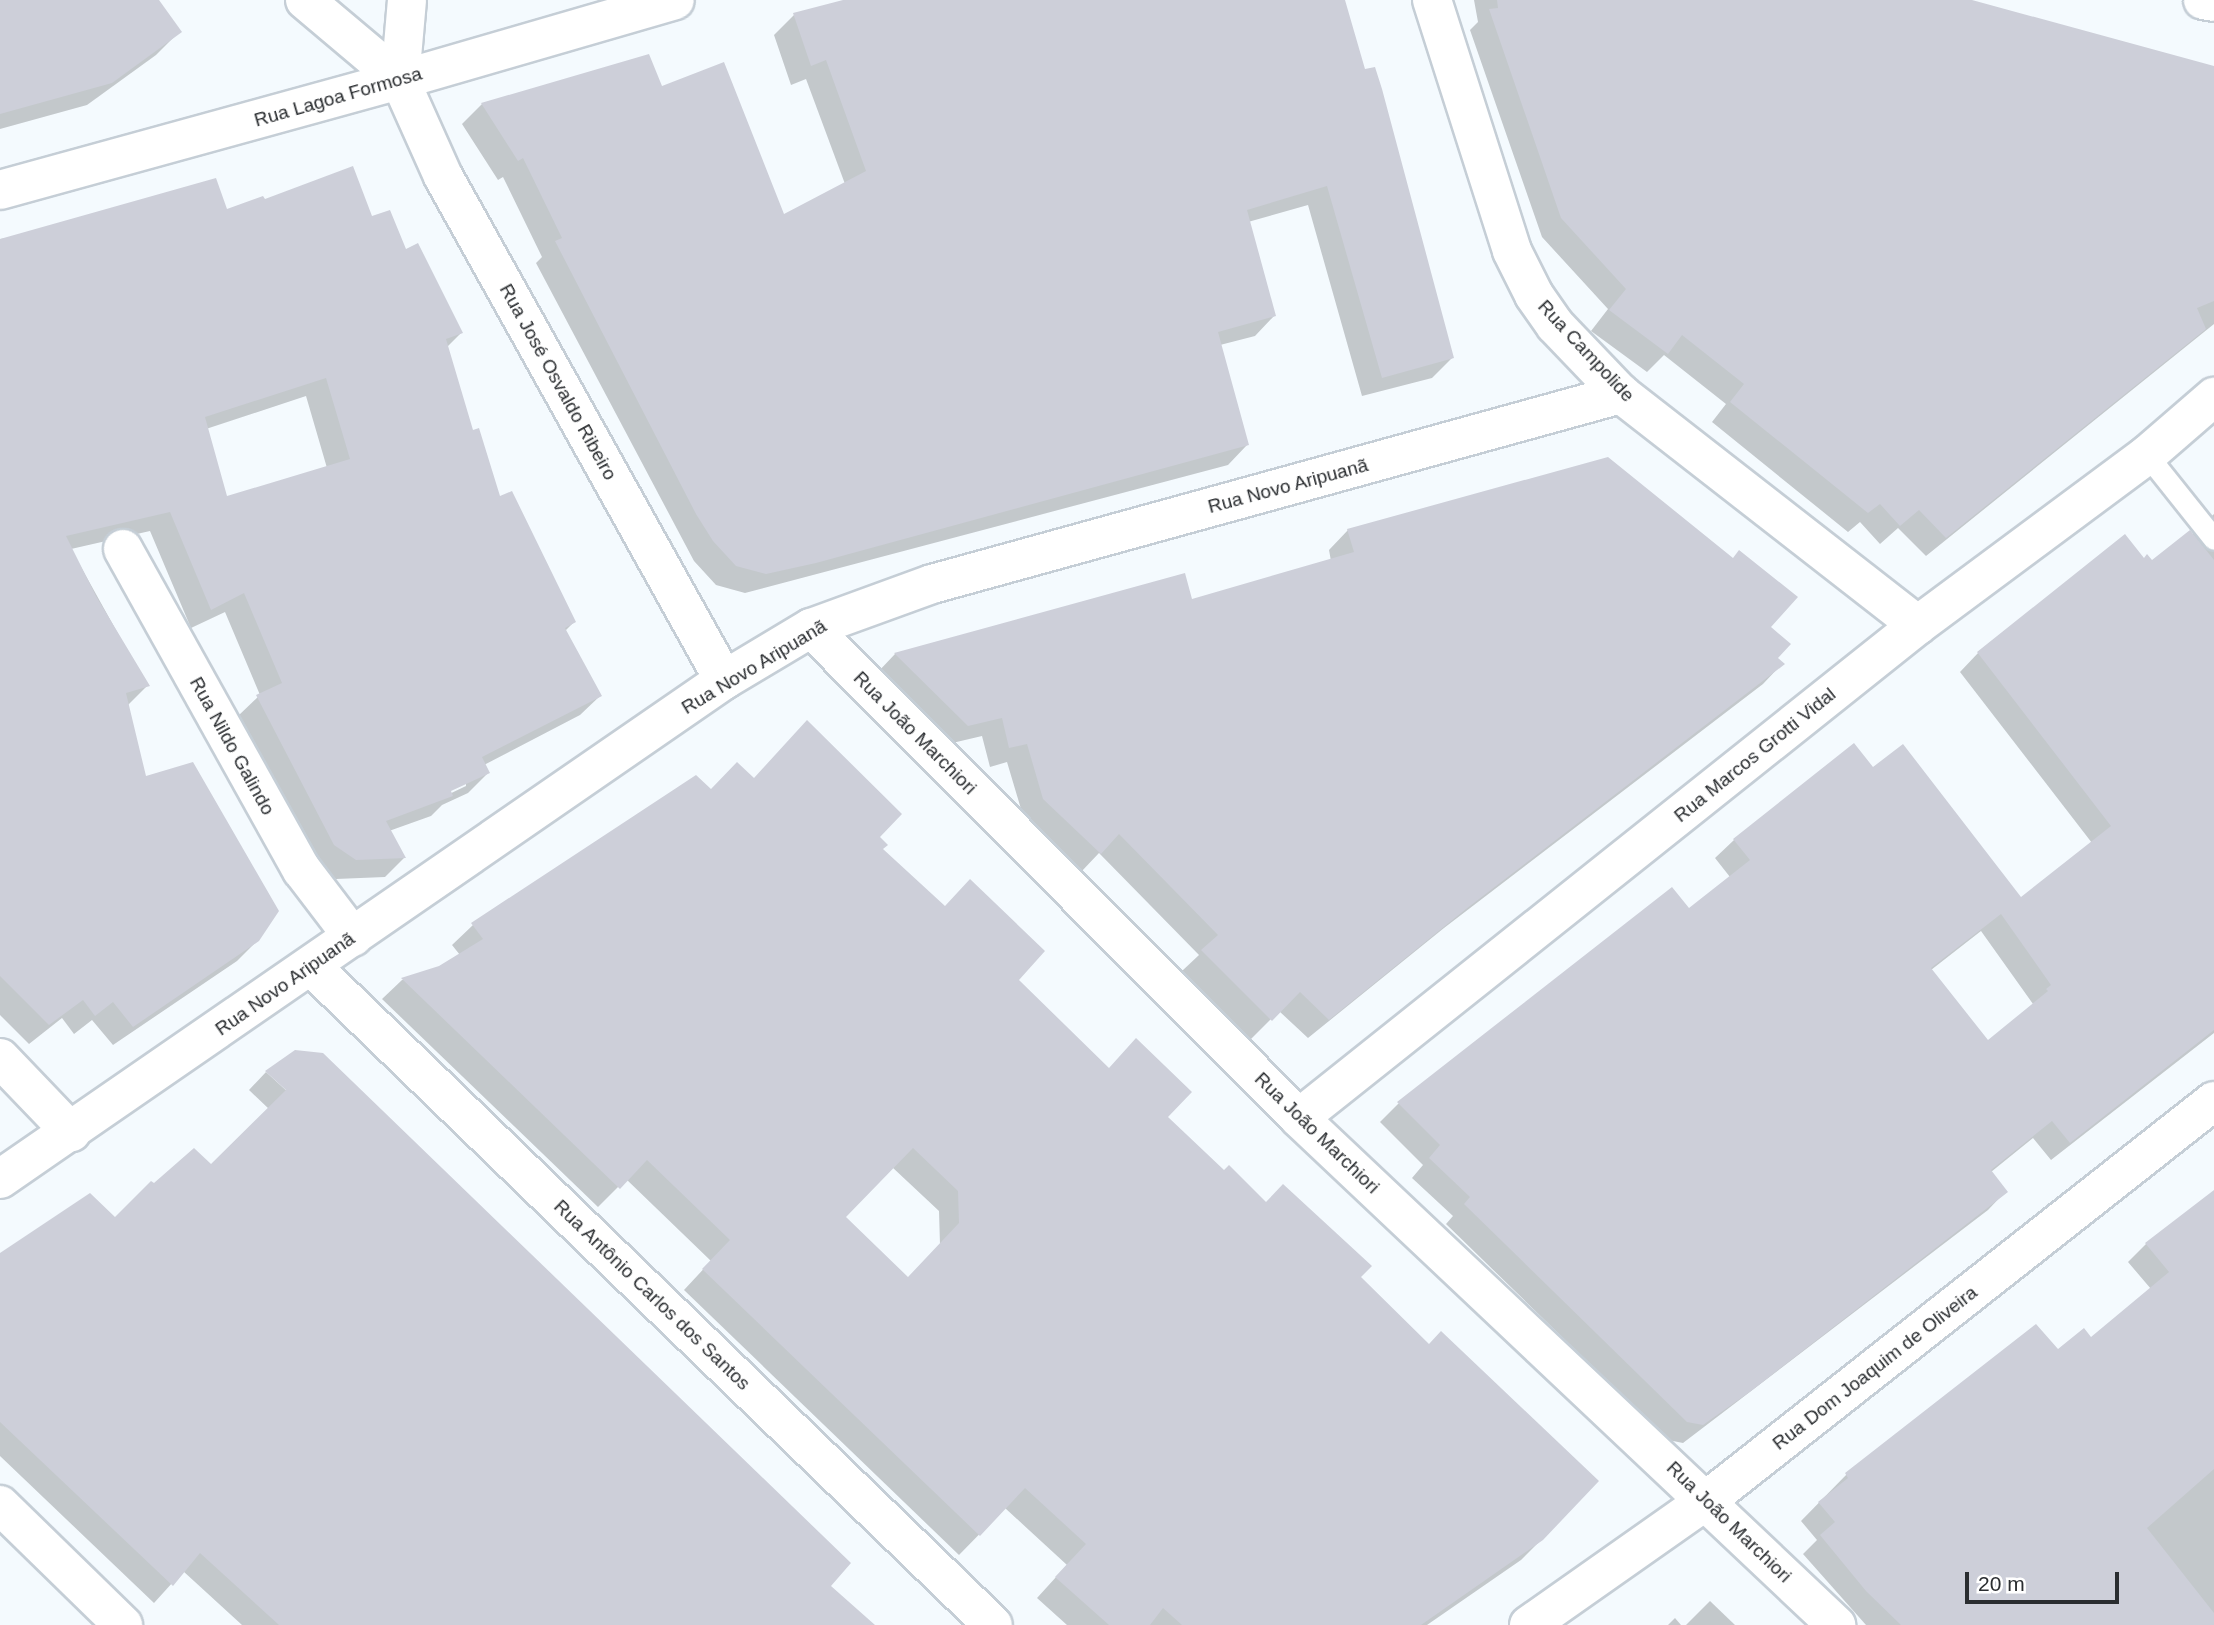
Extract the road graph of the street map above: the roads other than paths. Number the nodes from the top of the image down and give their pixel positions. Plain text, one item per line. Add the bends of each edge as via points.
1 (305, 0) edge
2 (407, 0) edge
3 (675, 0) edge
4 (1432, 0) edge
5 (2203, 0) edge
6 (2214, 2) edge
7 (400, 80) junction
8 (0, 190) edge
9 (1621, 394) junction
10 (2214, 397) edge
11 (2147, 456) junction
12 (2214, 539) edge
13 (123, 549) dead end
14 (1918, 625) junction
15 (811, 628) junction
16 (724, 680) junction
17 (353, 937) junction
18 (311, 965) junction
19 (0, 1058) edge
20 (2214, 1101) edge
21 (1299, 1118) junction
22 (71, 1132) junction
23 (0, 1179) edge
24 (1707, 1500) junction
25 (0, 1505) edge
26 (123, 1625) edge
27 (993, 1625) edge
28 (1529, 1625) edge
29 (1836, 1625) edge

1 - 7 street
2 - 7 street
3 - 7 street, Rua Lagoa Formosa
4 - 9 street, Rua Campolide via 1512,251 1555,324
5 - 6 street
7 - 8 street, Rua Lagoa Formosa
7 - 16 street, Rua José Osvaldo Ribeiro via 443,176
9 - 14 street, Rua Campolide
9 - 15 street, Rua Novo Aripuanã via 932,584
10 - 11 street, Rua Marcos Grotti Vidal
11 - 12 lane
11 - 14 street, Rua Marcos Grotti Vidal
13 - 17 street, Rua Nildo Galindo via 302,870
14 - 21 street, Rua Marcos Grotti Vidal
15 - 16 street, Rua Novo Aripuanã
15 - 21 street, Rua João Marchiori
16 - 17 street, Rua Novo Aripuanã
17 - 18 street, Rua Novo Aripuanã
18 - 22 street, Rua Novo Aripuanã
18 - 27 street, Rua Antônio Carlos dos Santos
19 - 22 street
20 - 24 street, Rua Dom Joaquim de Oliveira
21 - 24 street, Rua João Marchiori
22 - 23 street, Rua Novo Aripuanã
24 - 28 street, Rua Dom Joaquim de Oliveira
24 - 29 street, Rua João Marchiori
25 - 26 street

